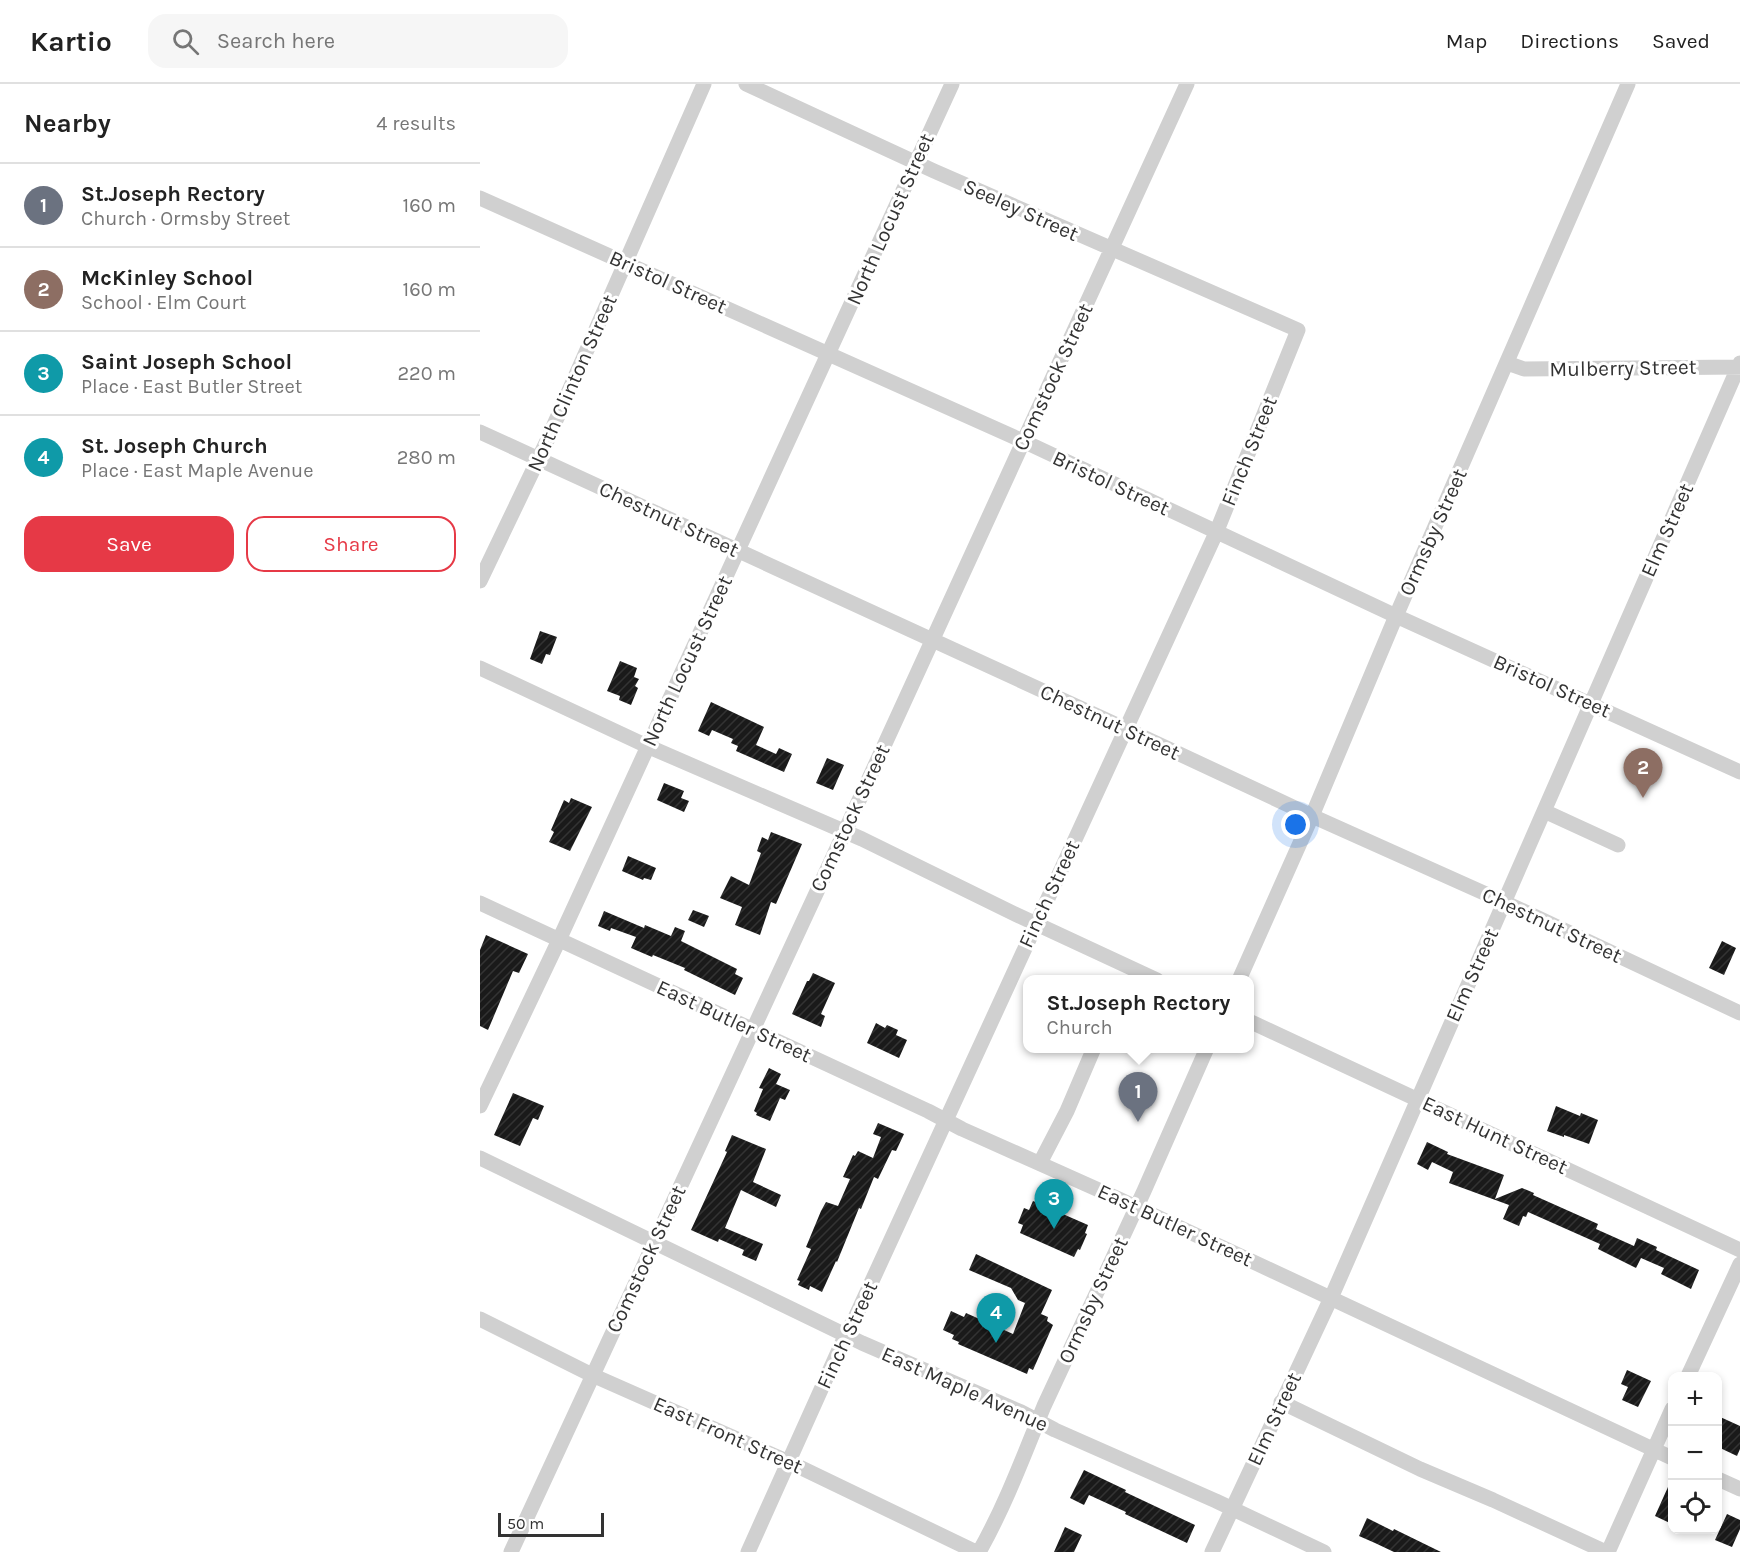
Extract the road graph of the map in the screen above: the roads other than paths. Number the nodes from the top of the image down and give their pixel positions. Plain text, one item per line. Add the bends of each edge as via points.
1 (704, 84) edge
2 (746, 84) edge
3 (951, 84) edge
4 (1187, 84) edge
5 (1628, 84) edge
6 (915, 163) junction
7 (480, 198) edge
8 (1112, 250) junction
9 (626, 262) junction
10 (1298, 330) joint
11 (829, 354) junction
12 (1507, 363) junction
13 (1740, 366) edge
14 (480, 432) edge
15 (1023, 441) junction
16 (538, 459) junction
17 (1216, 533) junction
18 (738, 551) junction
19 (480, 581) edge
20 (1396, 616) junction
21 (932, 641) junction
22 (480, 668) edge
23 (1592, 704) junction
24 (1126, 729) junction
25 (647, 746) junction
26 (1740, 772) edge
27 (1544, 811) junction
28 (1312, 816) junction
29 (845, 831) junction
30 (1618, 845) dead end
31 (1504, 902) junction
32 (480, 903) edge
33 (1036, 923) junction
34 (559, 940) junction
35 (1125, 973) edge
36 (1241, 975) edge
37 (1740, 1013) edge
38 (1254, 1023) edge
39 (753, 1030) junction
40 (1092, 1053) edge
41 (1205, 1053) edge
42 (1419, 1100) junction
43 (480, 1106) edge
44 (945, 1120) junction
45 (480, 1158) edge
46 (1040, 1163) junction
47 (1136, 1207) junction
48 (654, 1241) junction
49 (1740, 1250) edge
50 (1740, 1264) edge
51 (1331, 1298) junction
52 (480, 1319) edge
53 (846, 1334) junction
54 (1690, 1372) edge
55 (592, 1375) junction
56 (1281, 1402) junction
57 (1668, 1418) edge
58 (1038, 1421) junction
59 (1654, 1450) junction
60 (1668, 1456) edge
61 (789, 1462) junction
62 (1720, 1480) edge
63 (1740, 1489) edge
64 (1232, 1510) junction
65 (511, 1552) edge
66 (748, 1552) edge
67 (977, 1552) edge
68 (1212, 1552) edge
69 (1324, 1552) edge
70 (1607, 1552) edge

1 - 9 street, North Clinton Street
2 - 6 street, Seeley Street
3 - 6 street, North Locust Street
4 - 8 street, Comstock Street
5 - 12 street, Ormsby Street
6 - 8 street, Seeley Street
6 - 11 street, North Locust Street
7 - 9 street, Bristol Street
8 - 10 street, Seeley Street
8 - 15 street, Comstock Street
9 - 11 street, Bristol Street
9 - 16 street, North Clinton Street
10 - 17 street, Finch Street
11 - 15 street, Bristol Street
11 - 18 street, North Locust Street
12 - 13 street, Mulberry Street via 1524,369
12 - 20 street, Ormsby Street
13 - 23 street, Elm Street
14 - 16 street, Chestnut Street
15 - 17 street, Bristol Street
15 - 21 street, Comstock Street
16 - 18 street, Chestnut Street
16 - 19 street, North Clinton Street
17 - 20 street, Bristol Street
17 - 24 street, Finch Street
18 - 21 street, Chestnut Street
18 - 25 street, North Locust Street
20 - 23 street, Bristol Street
20 - 28 street, Ormsby Street
21 - 24 street, Chestnut Street
21 - 29 street, Comstock Street
22 - 25 street
23 - 26 street, Bristol Street
23 - 27 street, Elm Street
24 - 28 street, Chestnut Street
24 - 33 street, Finch Street
25 - 29 street
25 - 34 street, North Locust Street
27 - 30 street
27 - 31 street, Elm Street
28 - 31 street, Chestnut Street
28 - 36 street, Ormsby Street
29 - 33 street
29 - 39 street, Comstock Street
31 - 37 street, Chestnut Street
31 - 42 street, Elm Street
32 - 34 street, East Butler Street
33 - 35 street
33 - 44 street, Finch Street
34 - 39 street, East Butler Street
34 - 43 street, North Locust Street
38 - 42 street, East Hunt Street
39 - 44 street, East Butler Street
39 - 48 street, Comstock Street
40 - 46 street
41 - 47 street, Ormsby Street
42 - 49 street, East Hunt Street
42 - 51 street, Elm Street
44 - 46 street, East Butler Street
44 - 53 street, Finch Street
45 - 48 street, East Maple Avenue
46 - 47 street, East Butler Street
47 - 51 street, East Butler Street
47 - 58 street, Ormsby Street
48 - 53 street, East Maple Avenue
48 - 55 street, Comstock Street
50 - 54 street
51 - 56 street, Elm Street
51 - 59 street, East Butler Street
52 - 55 street, East Front Street
53 - 58 street, East Maple Avenue
53 - 61 street, Finch Street
55 - 61 street, East Front Street
55 - 65 street, Comstock Street
56 - 64 street, Elm Street
56 - 70 street
57 - 59 street
58 - 64 street, East Maple Avenue
58 - 67 street, Ormsby Street via 991,1531
59 - 60 street, East Butler Street
59 - 70 street
61 - 66 street, Finch Street
61 - 67 street, East Front Street
62 - 63 street
64 - 68 street, Elm Street
64 - 69 street, East Maple Avenue

